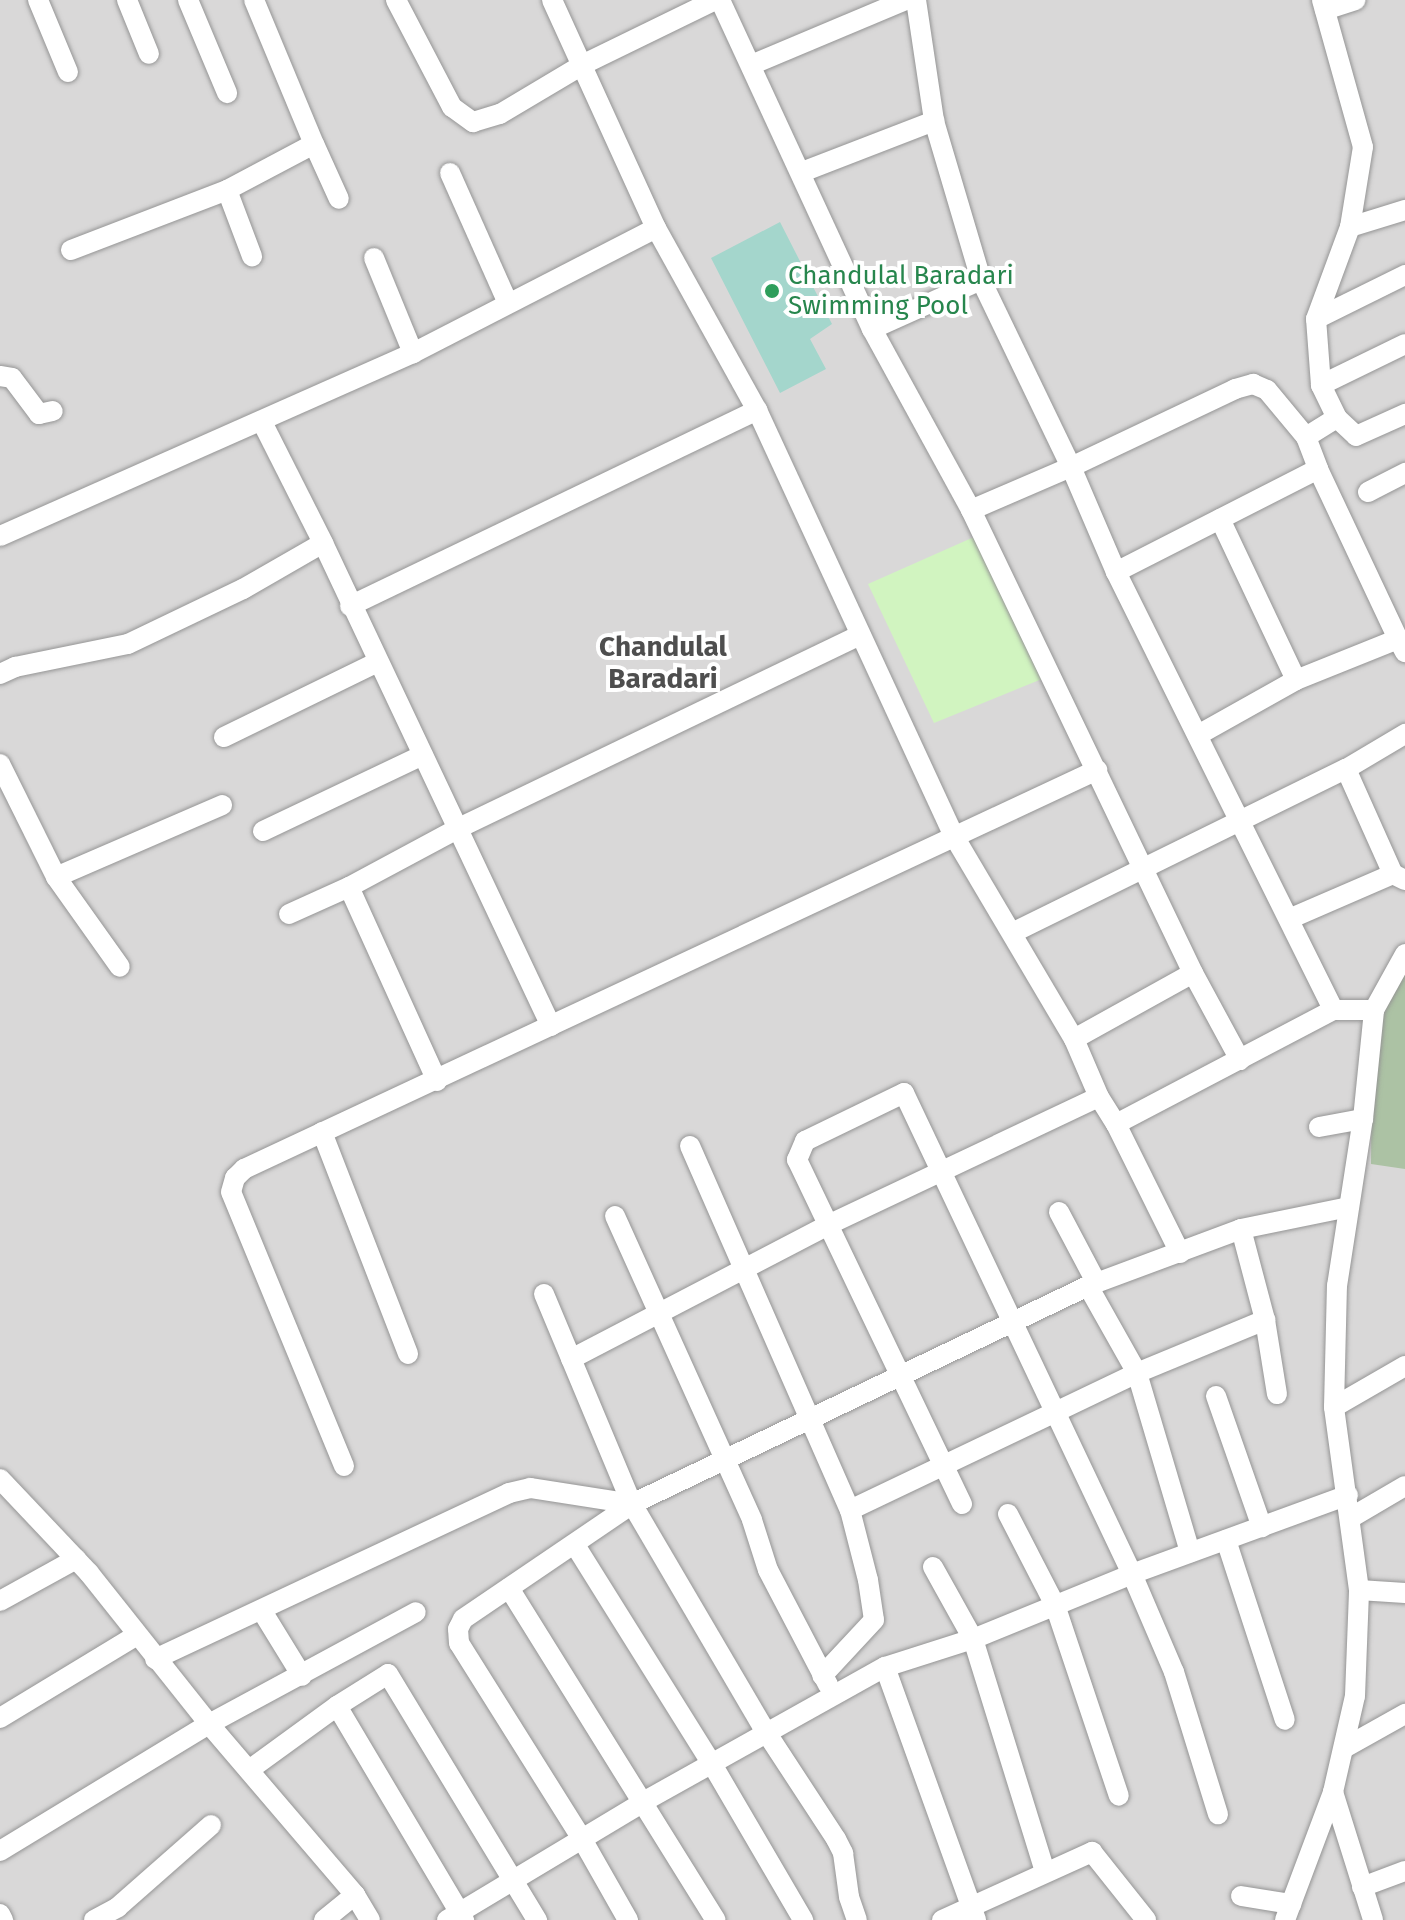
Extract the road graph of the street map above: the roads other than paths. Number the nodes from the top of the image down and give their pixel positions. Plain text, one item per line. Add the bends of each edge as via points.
1 (38, 0) edge
2 (127, 0) edge
3 (188, 0) edge
4 (254, 0) edge
5 (396, 0) edge
6 (552, 0) edge
7 (717, 0) edge
8 (906, 0) edge
9 (916, 0) edge
10 (1355, 0) edge
11 (1324, 5) edge
12 (149, 54) dead end
13 (584, 64) junction
14 (751, 65) junction
15 (68, 72) dead end
16 (227, 93) dead end
17 (934, 121) junction
18 (314, 144) junction
19 (802, 172) junction
20 (450, 173) dead end
21 (227, 190) junction
22 (339, 199) dead end
23 (1405, 210) edge
24 (1350, 227) junction
25 (656, 228) junction
26 (71, 250) dead end
27 (252, 256) dead end
28 (374, 258) dead end
29 (1405, 275) edge
30 (981, 280) junction
31 (508, 303) junction
32 (1316, 319) junction
33 (872, 329) junction
34 (1405, 344) edge
35 (413, 353) junction
36 (0, 376) edge
37 (1321, 385) junction
38 (757, 410) junction
39 (53, 411) dead end
40 (1405, 414) edge
41 (1337, 418) junction
42 (262, 422) junction
43 (1306, 437) junction
44 (1071, 467) junction
45 (1318, 469) junction
46 (1404, 477) edge
47 (1368, 492) dead end
48 (971, 510) junction
49 (1220, 519) junction
50 (0, 536) edge
51 (323, 543) junction
52 (1116, 572) junction
53 (350, 606) junction
54 (860, 635) junction
55 (1402, 646) edge
56 (378, 662) junction
57 (5, 666) edge
58 (1296, 680) junction
59 (1405, 734) edge
60 (1198, 735) junction
61 (224, 737) dead end
62 (423, 755) junction
63 (0, 764) edge
64 (1346, 769) junction
65 (1097, 770) junction
66 (222, 805) dead end
67 (1241, 820) junction
68 (459, 828) junction
69 (263, 831) dead end
70 (955, 838) junction
71 (1143, 869) junction
72 (56, 877) junction
73 (1399, 877) edge
74 (349, 887) junction
75 (289, 914) dead end
76 (1289, 919) junction
77 (1012, 933) junction
78 (1405, 954) edge
79 (120, 967) dead end
80 (1193, 973) junction
81 (1333, 1010) junction
82 (1374, 1010) junction
83 (551, 1026) junction
84 (1074, 1039) junction
85 (1240, 1060) junction
86 (437, 1081) junction
87 (1099, 1097) junction
88 (1363, 1119) junction
89 (1116, 1124) junction
90 (1319, 1127) dead end
91 (322, 1132) junction
92 (690, 1146) dead end
93 (941, 1170) junction
94 (1349, 1207) junction
95 (1059, 1212) dead end
96 (615, 1216) dead end
97 (830, 1224) junction
98 (1241, 1229) junction
99 (1180, 1253) junction
100 (744, 1268) junction
101 (1092, 1284) junction
102 (544, 1294) dead end
103 (656, 1312) junction
104 (1265, 1320) junction
105 (1010, 1321) junction
106 (408, 1354) dead end
107 (571, 1359) junction
108 (1405, 1366) edge
109 (1137, 1373) junction
110 (899, 1377) junction
111 (1277, 1394) dead end
112 (1216, 1396) dead end
113 (1334, 1407) junction
114 (1056, 1413) junction
115 (811, 1419) junction
116 (725, 1459) junction
117 (344, 1466) dead end
118 (945, 1466) junction
119 (0, 1479) edge
120 (1405, 1486) edge
121 (1348, 1495) junction
122 (632, 1504) junction
123 (962, 1504) dead end
124 (850, 1510) junction
125 (1008, 1514) dead end
126 (1352, 1517) junction
127 (1262, 1527) junction
128 (1226, 1540) junction
129 (575, 1545) junction
130 (1190, 1552) junction
131 (76, 1559) junction
132 (933, 1567) dead end
133 (1132, 1574) junction
134 (509, 1588) junction
135 (1359, 1590) junction
136 (1405, 1593) edge
137 (0, 1601) edge
138 (1055, 1605) junction
139 (262, 1611) junction
140 (416, 1612) dead end
141 (137, 1635) junction
142 (973, 1639) junction
143 (155, 1659) junction
144 (885, 1667) junction
145 (302, 1676) junction
146 (822, 1676) junction
147 (834, 1694) junction
148 (337, 1706) junction
149 (1405, 1714) edge
150 (0, 1718) edge
151 (1285, 1720) dead end
152 (209, 1724) junction
153 (766, 1732) junction
154 (1346, 1747) junction
155 (712, 1764) junction
156 (249, 1770) junction
157 (1333, 1792) junction
158 (1119, 1796) dead end
159 (643, 1802) junction
160 (1218, 1814) dead end
161 (211, 1825) dead end
162 (582, 1839) junction
163 (0, 1851) edge
164 (1045, 1871) junction
165 (1405, 1871) edge
166 (514, 1879) junction
167 (1362, 1887) junction
168 (355, 1895) junction
169 (1241, 1896) dead end
170 (1288, 1912) edge
171 (122, 1913) edge
172 (0, 1914) edge
173 (973, 1914) edge
174 (457, 1918) edge
175 (3, 1920) edge
176 (94, 1920) edge
177 (324, 1920) edge
178 (370, 1920) edge
179 (537, 1920) edge
180 (628, 1920) edge
181 (716, 1920) edge
182 (803, 1920) edge
183 (857, 1920) edge
184 (942, 1920) edge
185 (1146, 1920) edge
186 (1373, 1920) edge

1 - 15 street
2 - 12 street
3 - 16 street
4 - 18 street
5 - 13 street via 452,107 473,122 500,114
6 - 13 street
7 - 13 street
7 - 14 street
8 - 14 street
9 - 17 street
10 - 11 street
11 - 24 street via 1363,147
13 - 25 street
14 - 19 street
17 - 19 street
17 - 30 street
18 - 21 street
18 - 22 street
19 - 33 street
20 - 31 street
21 - 26 street
21 - 27 street
23 - 24 street
24 - 32 street
25 - 31 street
25 - 38 street
28 - 35 street
29 - 32 street
30 - 33 street
30 - 44 street
31 - 35 street
32 - 37 street
33 - 48 street
34 - 37 street
35 - 42 street
36 - 39 street via 12,378 39,414
37 - 41 street
38 - 53 street
38 - 54 street
40 - 41 street via 1356,436
41 - 43 street
42 - 50 street
42 - 51 street
43 - 44 street via 1267,390 1253,384
43 - 45 street
44 - 48 street
44 - 52 street
45 - 49 street
45 - 55 street
46 - 47 street
48 - 65 street
49 - 52 street
49 - 58 street
51 - 53 street
51 - 57 street via 243,589 128,644
52 - 60 street
53 - 56 street
54 - 68 street
54 - 70 street
55 - 58 street
56 - 61 street
56 - 62 street
58 - 60 street
59 - 64 street
60 - 67 street
62 - 68 street
62 - 69 street
63 - 72 street
64 - 67 street
64 - 73 street
65 - 70 street
65 - 71 street
66 - 72 street
67 - 71 street
67 - 76 street
68 - 74 street
68 - 83 street
70 - 77 street
70 - 83 street
71 - 77 street
71 - 80 street
72 - 79 street
73 - 76 street
74 - 75 street
74 - 86 street
76 - 81 street
77 - 84 street
78 - 82 street
80 - 84 street
80 - 85 street
81 - 82 street
81 - 85 street
82 - 88 street
83 - 86 street
84 - 87 street
85 - 89 street
86 - 91 street
87 - 89 street
87 - 93 street
88 - 90 street
88 - 94 street
89 - 99 street
91 - 106 street
91 - 117 street via 256,1160 235,1178 231,1192
92 - 100 street
93 - 97 street
93 - 97 street via 904,1093 819,1134 805,1141 797,1160
93 - 105 street
94 - 98 street
94 - 113 street via 1337,1286
95 - 101 street
96 - 103 street
97 - 100 street
97 - 110 street
98 - 99 street
98 - 104 street
99 - 101 street
100 - 103 street
100 - 115 street
101 - 105 street
101 - 109 street
102 - 107 street
103 - 107 street
103 - 116 street
104 - 109 street
104 - 111 street
105 - 110 street
105 - 114 street
107 - 122 street
108 - 113 street
109 - 114 street
109 - 130 street
110 - 115 street
110 - 118 street
112 - 127 street
113 - 121 street
114 - 118 street
114 - 133 street
115 - 116 street
115 - 124 street
116 - 122 street
116 - 146 street via 768,1570
118 - 123 street
118 - 124 street
119 - 131 street
120 - 126 street
121 - 126 street
121 - 127 street
122 - 129 street
122 - 139 street via 520,1490
122 - 153 street
124 - 146 street via 875,1615
125 - 138 street
126 - 135 street
127 - 128 street
128 - 130 street
128 - 151 street
129 - 134 street
129 - 155 street
130 - 133 street
131 - 137 street
131 - 141 street
132 - 142 street
133 - 138 street
133 - 160 street via 1174,1672
134 - 159 street
134 - 162 street via 463,1619 459,1643
135 - 136 street
135 - 154 street via 1355,1696
138 - 142 street
138 - 158 street
139 - 143 street
139 - 145 street
140 - 145 street
141 - 143 street
141 - 150 street
142 - 144 street
142 - 164 street
143 - 152 street
144 - 147 street
144 - 173 street
145 - 152 street
146 - 147 street
147 - 153 street
148 - 156 street
148 - 166 street via 388,1674
148 - 174 street
149 - 154 street
152 - 156 street
152 - 163 street
153 - 155 street
153 - 183 street via 843,1853
154 - 157 street
155 - 159 street
155 - 182 street
156 - 168 street
157 - 167 street
157 - 170 street
159 - 162 street
159 - 181 street
161 - 171 street
162 - 166 street
162 - 180 street
164 - 173 street
164 - 185 street via 1092,1852
165 - 167 street
166 - 174 street
166 - 179 street
167 - 186 street
168 - 177 street
168 - 178 street
169 - 170 street
171 - 176 street
172 - 175 street
173 - 184 street

